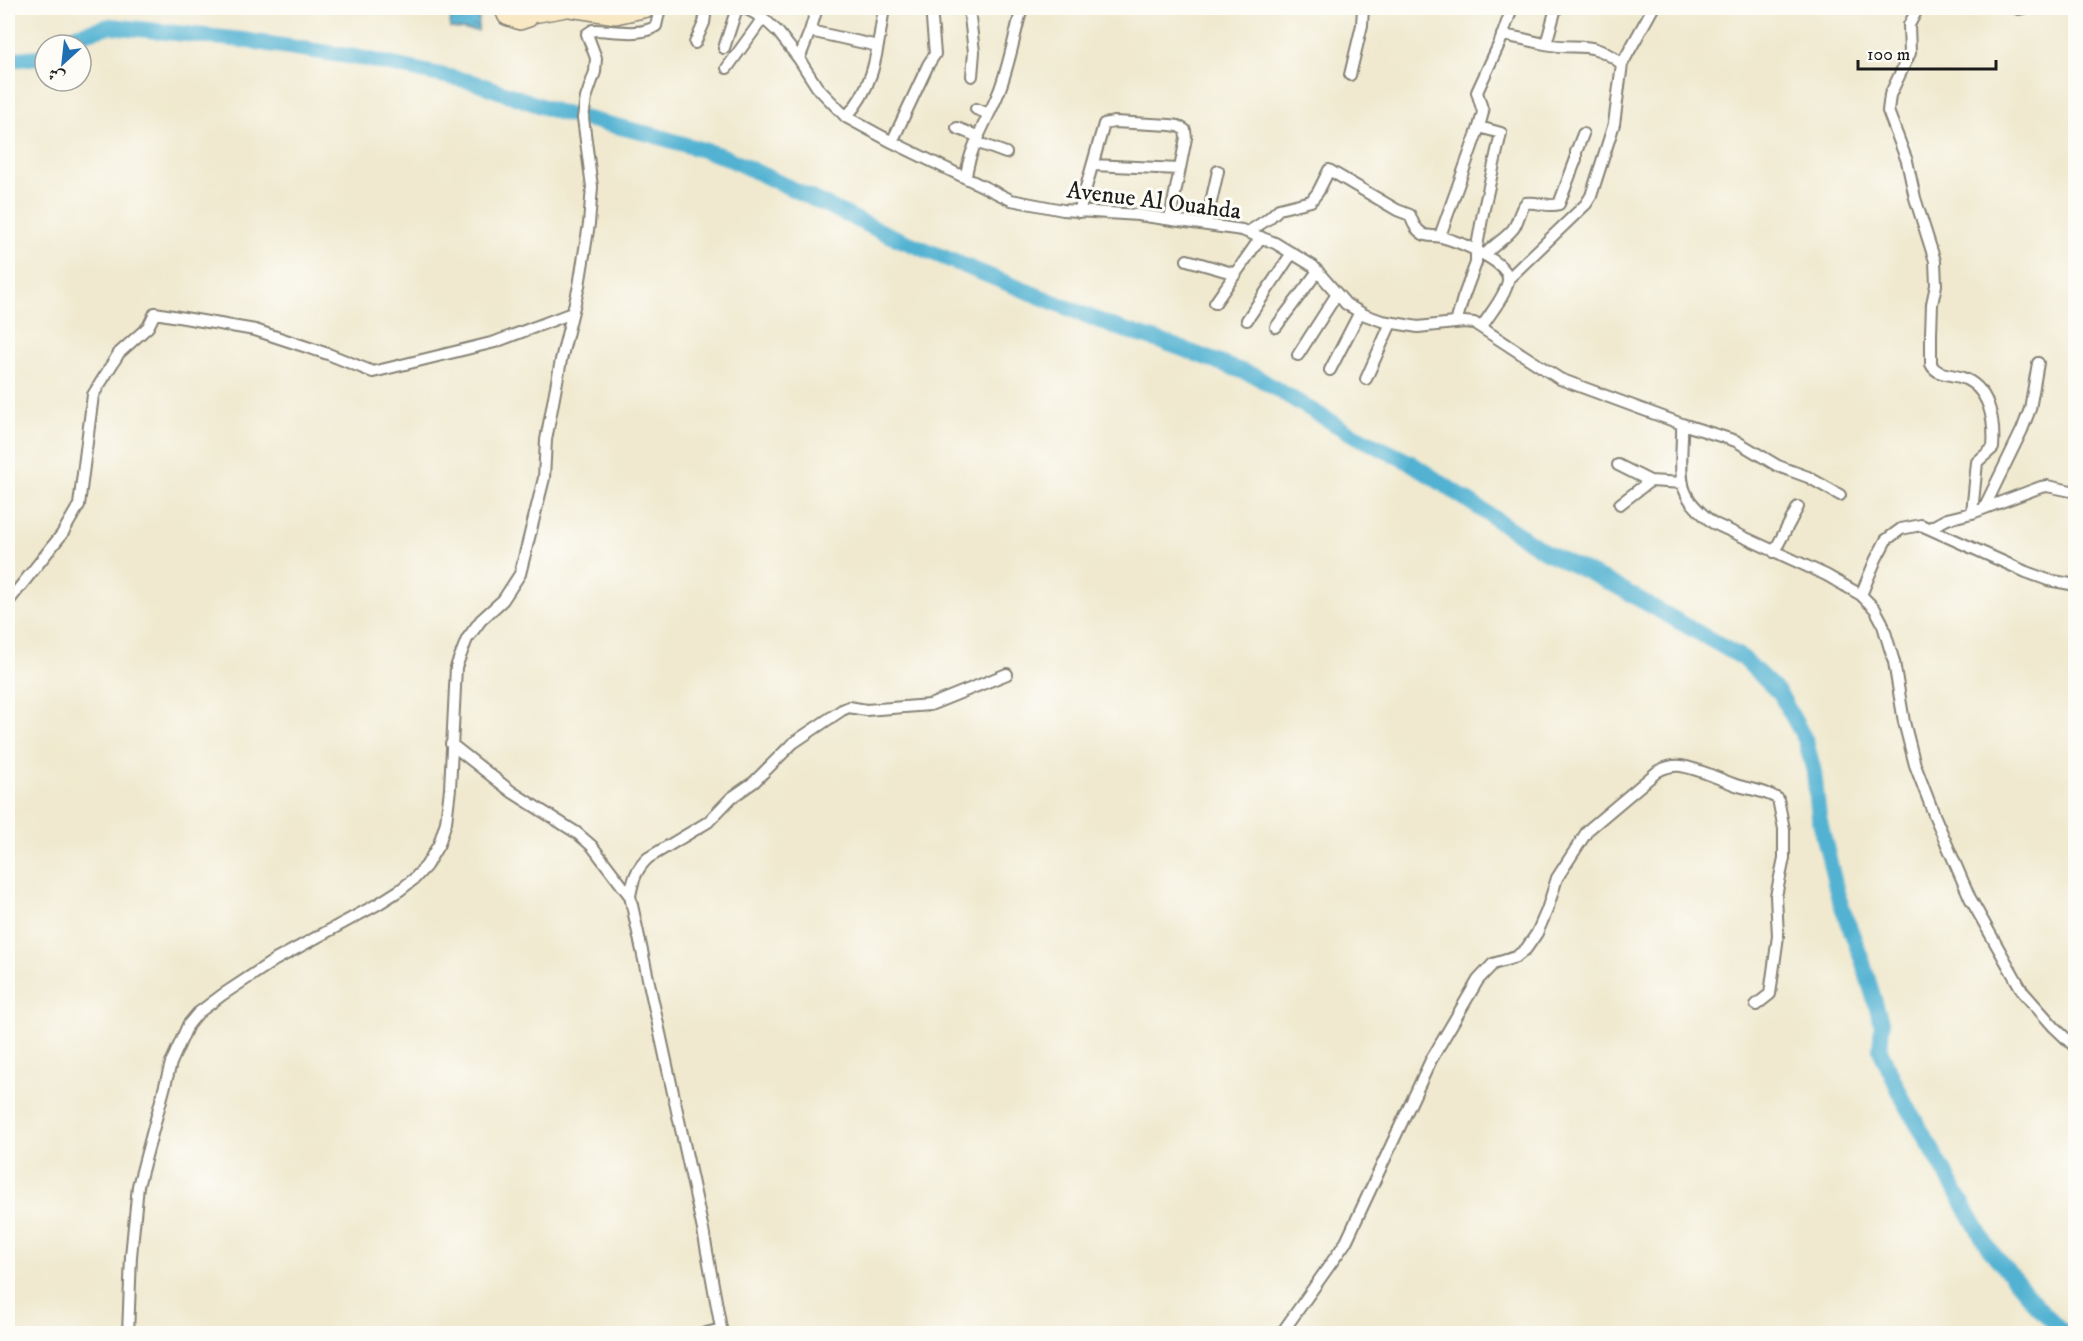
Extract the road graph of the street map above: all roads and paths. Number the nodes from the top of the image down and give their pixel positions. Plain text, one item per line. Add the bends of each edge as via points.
1 (502, 8) edge
2 (565, 8) edge
3 (652, 8) edge
4 (660, 8) edge
5 (706, 8) edge
6 (737, 8) edge
7 (745, 8) edge
8 (817, 8) edge
9 (884, 8) edge
10 (931, 8) edge
11 (969, 8) edge
12 (1022, 8) edge
13 (1363, 8) edge
14 (1512, 8) edge
15 (1556, 8) edge
16 (1653, 8) edge
17 (1918, 8) edge
18 (2016, 8) edge
19 (2024, 8) edge
20 (534, 11) edge
21 (763, 18) junction
22 (810, 31) junction
23 (1502, 35) junction
24 (695, 43) dead end
25 (1546, 44) junction
26 (878, 46) junction
27 (724, 48) dead end
28 (799, 59) junction
29 (1622, 64) junction
30 (727, 68) dead end
31 (1350, 75) dead end
32 (972, 76) dead end
33 (976, 110) dead end
34 (989, 114) junction
35 (846, 117) junction
36 (1479, 127) junction
37 (957, 128) dead end
38 (1584, 134) dead end
39 (978, 140) junction
40 (891, 142) junction
41 (1006, 153) dead end
42 (1093, 165) junction
43 (1179, 169) junction
44 (1218, 171) dead end
45 (966, 177) junction
46 (1079, 212) junction
47 (1170, 219) junction
48 (1206, 224) junction
49 (1248, 232) junction
50 (1440, 236) junction
51 (1261, 237) junction
52 (1292, 253) junction
53 (1480, 254) junction
54 (1187, 260) dead end
55 (1318, 271) junction
56 (1236, 274) junction
57 (1508, 279) junction
58 (1337, 294) junction
59 (1215, 303) dead end
60 (1360, 312) junction
61 (572, 313) junction
62 (1247, 320) dead end
63 (1391, 323) junction
64 (1456, 323) junction
65 (1276, 327) dead end
66 (1482, 327) junction
67 (1298, 355) dead end
68 (2038, 363) dead end
69 (1330, 370) dead end
70 (1366, 379) dead end
71 (1682, 424) junction
72 (1618, 465) dead end
73 (1650, 481) junction
74 (1683, 483) junction
75 (2076, 492) edge
76 (1840, 495) dead end
77 (1620, 504) dead end
78 (1798, 507) dead end
79 (1984, 508) junction
80 (1972, 513) junction
81 (1930, 528) junction
82 (1774, 552) junction
83 (2076, 585) edge
84 (1861, 596) junction
85 (8, 602) edge
86 (1006, 674) dead end
87 (451, 744) junction
88 (630, 896) junction
89 (1756, 1005) dead end
90 (2076, 1048) edge
91 (722, 1331) edge
92 (128, 1334) edge
93 (703, 1334) edge
94 (1281, 1334) edge

1 - 20 street via 514,22 525,21
2 - 3 street via 616,16
2 - 20 street
4 - 61 street via 656,26 650,30 593,30 586,34 596,58 583,118 592,187
5 - 24 street
6 - 27 street
7 - 21 street, Avenue Al Ouahda
8 - 22 street
9 - 26 street
10 - 40 street via 935,54
11 - 32 street via 974,52
12 - 34 street via 999,92
13 - 31 street
14 - 23 street
15 - 25 street
16 - 29 street
17 - 80 street via 1909,25 1910,53 1890,94 1888,111 1907,161 1935,261 1931,364 1939,373 1974,384 1984,395 1995,434 1994,448 1977,462
18 - 19 street
21 - 28 street, Avenue Al Ouahda
21 - 30 street
22 - 26 street
22 - 28 street
23 - 25 street
23 - 36 street via 1477,92 1483,112
25 - 29 street via 1600,49
26 - 35 street via 866,90
28 - 35 street, Avenue Al Ouahda via 817,87
29 - 57 street via 1614,124 1591,196
33 - 34 street
34 - 39 street
35 - 40 street, Avenue Al Ouahda
36 - 50 street
36 - 53 street via 1501,133
37 - 39 street
38 - 53 street via 1559,204 1526,203 1515,227
39 - 41 street
39 - 45 street
40 - 45 street, Avenue Al Ouahda
42 - 43 street
42 - 43 street via 1101,128 1114,122 1182,127 1186,138
42 - 46 street
43 - 47 street
44 - 48 street
45 - 46 street, Avenue Al Ouahda via 1011,200
46 - 47 street, Avenue Al Ouahda
47 - 48 street, Avenue Al Ouahda
48 - 49 street, Avenue Al Ouahda
49 - 50 street via 1279,209 1311,201 1329,170 1410,215 1414,226 1425,236
49 - 51 street, Avenue Al Ouahda
50 - 53 street
51 - 52 street, Avenue Al Ouahda
51 - 56 street
52 - 55 street, Avenue Al Ouahda
52 - 62 street
53 - 57 street via 1497,263
53 - 64 street
54 - 56 street
55 - 58 street, Avenue Al Ouahda
55 - 65 street
56 - 59 street
57 - 66 street
58 - 60 street, Avenue Al Ouahda
58 - 67 street
60 - 63 street, Avenue Al Ouahda
60 - 69 street
61 - 85 street via 495,342 373,372 255,330 155,313 148,327 118,353 93,394 79,505 62,534
61 - 87 street via 546,440 544,478 525,560 503,600 466,639 454,681
63 - 64 street, Avenue Al Ouahda via 1418,327
63 - 70 street
64 - 66 street, Avenue Al Ouahda
66 - 71 street, Avenue Al Ouahda via 1549,374
68 - 79 street via 2030,409
71 - 74 street
71 - 76 street, Avenue Al Ouahda via 1748,447
72 - 73 street
73 - 74 street
73 - 77 street
74 - 82 street via 1685,492 1713,523
75 - 79 street via 2047,486
78 - 82 street
79 - 80 street
80 - 81 street
81 - 83 street via 2026,572
81 - 84 street via 1921,525 1901,529 1886,540
82 - 84 street
84 - 90 street via 1882,622 1915,765 1970,898 2023,992
86 - 88 street via 930,705 842,710 793,743 708,822 640,865
87 - 88 street via 512,792 584,839
87 - 92 street via 446,822 439,844 414,879 222,994 188,1025 171,1063 138,1186
88 - 91 street
89 - 94 street via 1770,994 1778,936 1776,896 1784,858 1778,800 1693,769 1668,766 1588,830 1557,878 1537,933 1526,949 1516,957 1493,964 1478,980 1431,1060 1346,1242
91 - 93 street

